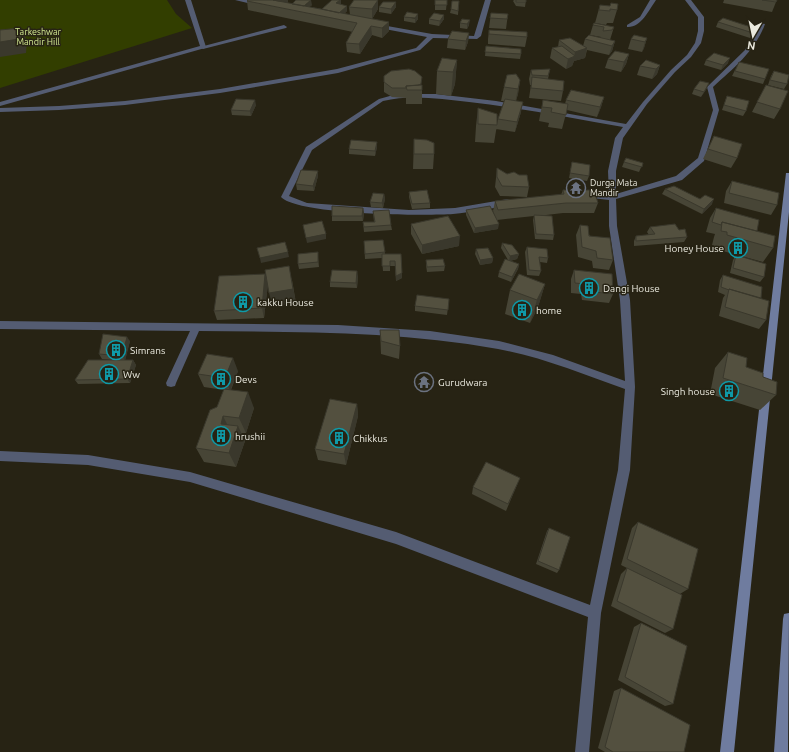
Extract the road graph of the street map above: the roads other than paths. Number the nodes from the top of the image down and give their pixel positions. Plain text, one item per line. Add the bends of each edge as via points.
1 (188, 0) edge
2 (238, 0) edge
3 (488, 0) edge
4 (653, 0) edge
5 (688, 0) edge
6 (268, 6) edge
7 (762, 24) dead end
8 (372, 25) edge
9 (629, 26) dead end
10 (284, 27) dead end
11 (432, 36) junction
12 (203, 47) junction
13 (0, 104) edge
14 (0, 110) edge
15 (628, 126) junction
16 (789, 175) edge
17 (572, 194) edge
18 (612, 198) junction
19 (518, 201) edge
20 (0, 325) edge
21 (196, 327) junction
22 (171, 383) dead end
23 (630, 387) junction
24 (0, 456) edge
25 (595, 613) junction
26 (789, 619) edge
27 (582, 752) edge
28 (727, 752) edge
29 (781, 752) edge

1 - 12 street
2 - 6 street
3 - 11 street via 478,36 475,38
4 - 9 street via 642,18
5 - 15 street via 701,17 698,43
7 - 18 street via 751,47 710,88 716,110 701,159 679,178
8 - 11 street
10 - 12 street
11 - 14 street via 418,48 338,71 125,103
12 - 13 street
15 - 18 street via 619,138 612,170
15 - 19 street via 496,103 436,96 397,96 381,100 309,149 285,197 306,205 409,213 455,211
16 - 28 street
17 - 18 street
18 - 23 street via 613,226 625,300
20 - 21 street
21 - 22 street
21 - 23 street via 338,329 430,335 499,345 553,358
23 - 25 street via 624,470
24 - 25 street via 88,460 190,477 396,538
25 - 27 street
26 - 29 street

